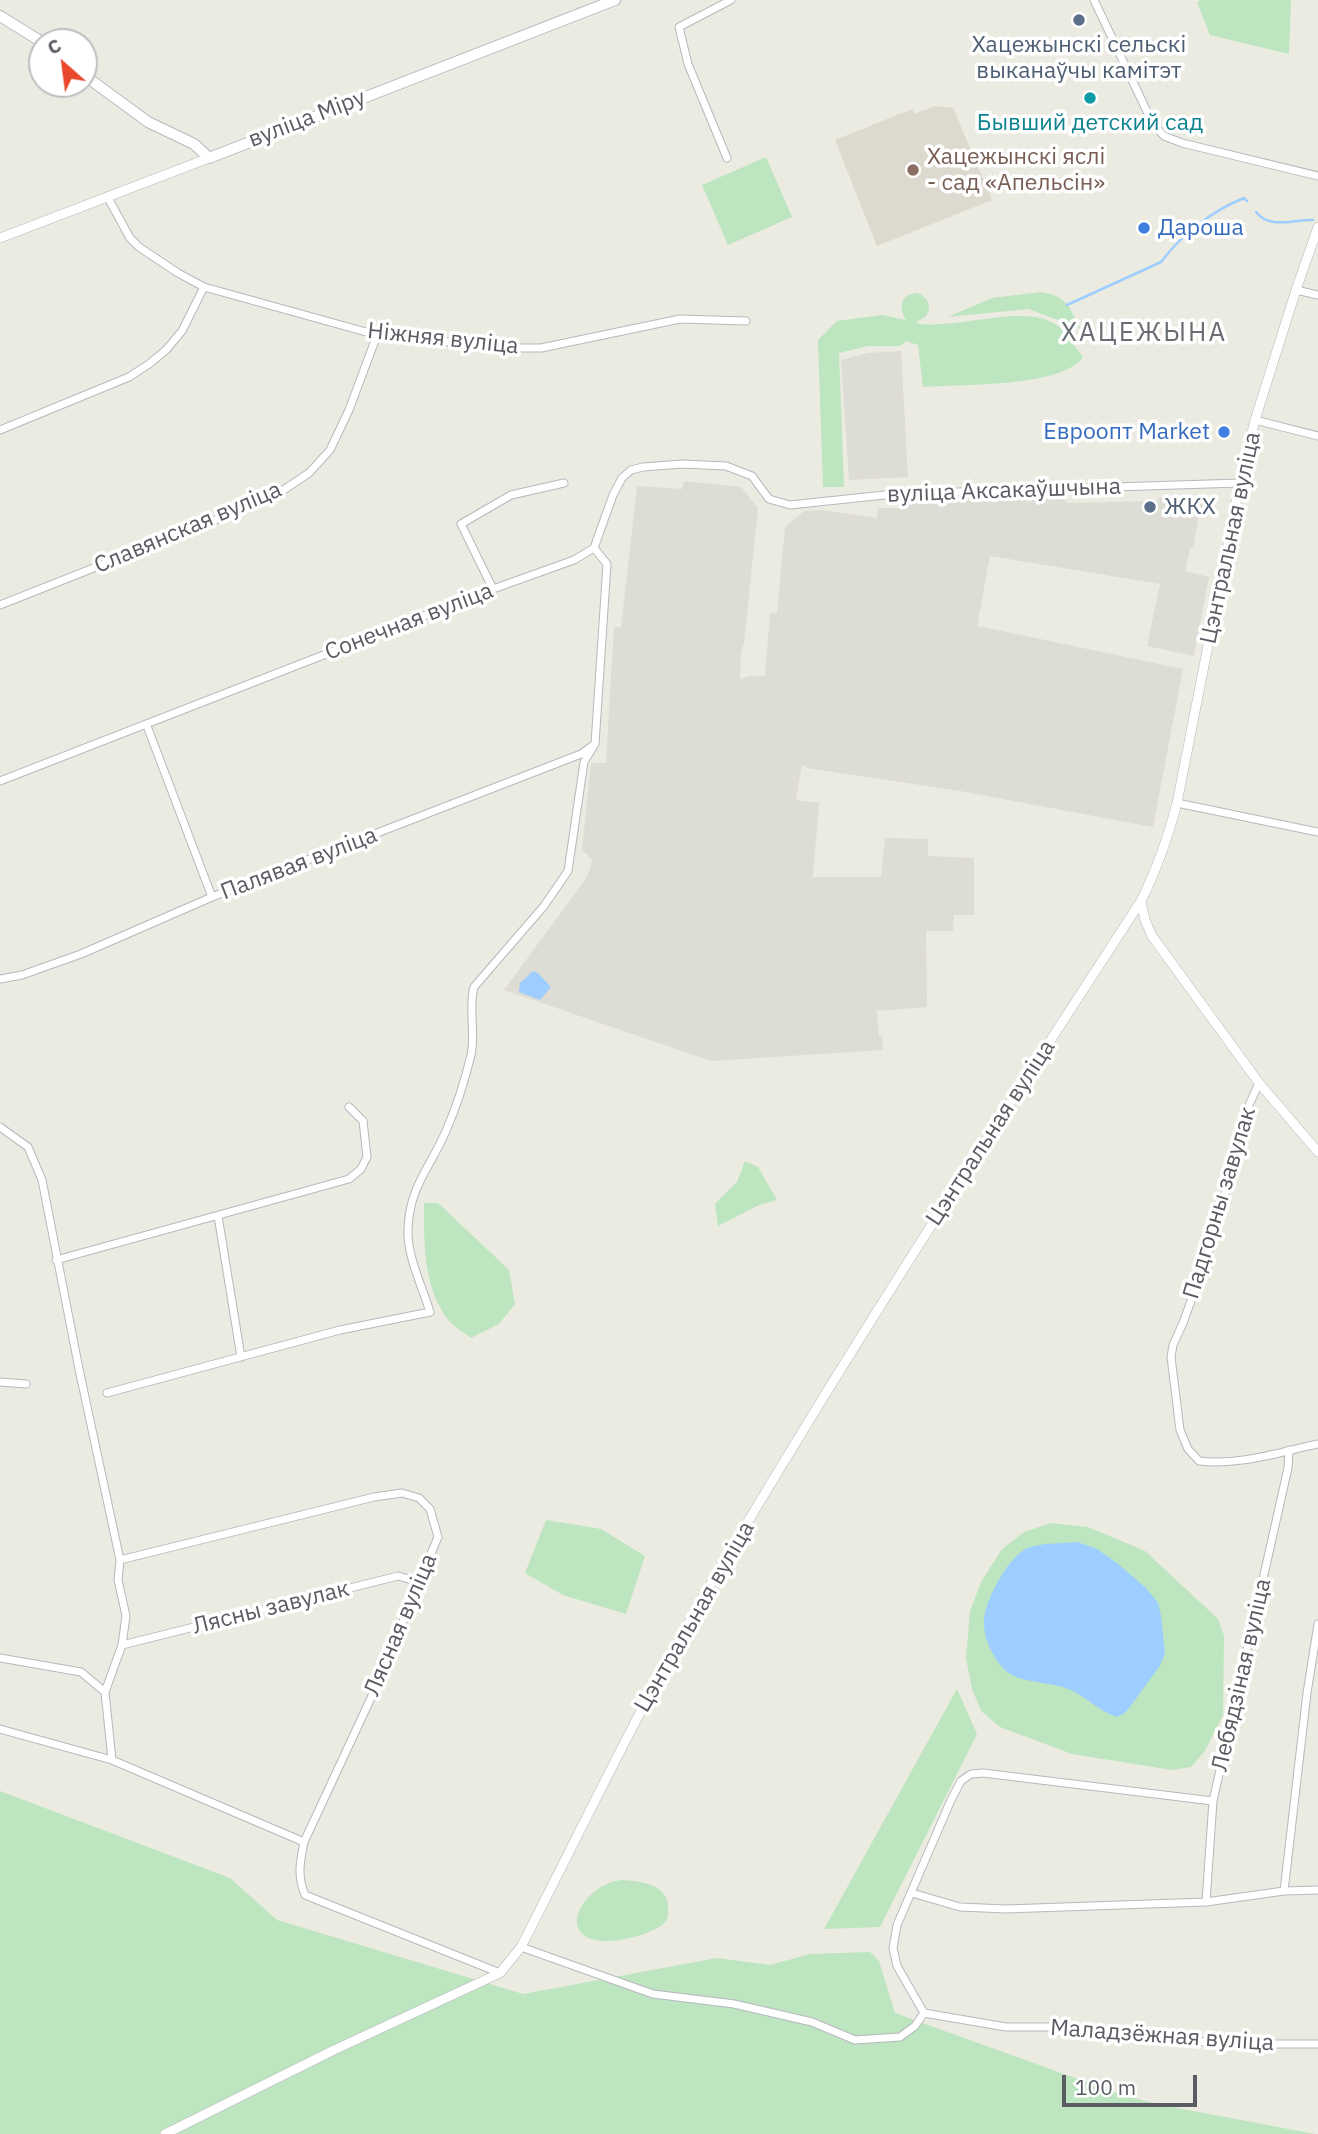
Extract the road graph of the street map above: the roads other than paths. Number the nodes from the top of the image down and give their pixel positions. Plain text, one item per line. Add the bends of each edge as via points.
1 (615, 0) edge
2 (732, 0) edge
3 (1094, 0) edge
4 (0, 16) edge
5 (28, 33) edge
6 (98, 85) edge
7 (209, 158) junction
8 (727, 158) dead end
9 (1318, 176) edge
10 (107, 196) junction
11 (1318, 227) edge
12 (0, 238) edge
13 (1314, 248) edge
14 (204, 287) junction
15 (1296, 290) junction
16 (1318, 295) edge
17 (746, 321) dead end
18 (377, 335) junction
19 (1255, 420) junction
20 (0, 430) edge
21 (1318, 436) edge
22 (1240, 482) junction
23 (564, 483) dead end
24 (594, 548) junction
25 (493, 589) junction
26 (0, 605) edge
27 (147, 726) junction
28 (596, 744) junction
29 (0, 781) edge
30 (1177, 803) junction
31 (1318, 832) edge
32 (212, 897) junction
33 (1141, 901) junction
34 (0, 979) edge
35 (1259, 1083) junction
36 (349, 1107) dead end
37 (0, 1127) edge
38 (1318, 1152) edge
39 (218, 1216) junction
40 (57, 1260) junction
41 (241, 1357) junction
42 (0, 1382) edge
43 (26, 1384) dead end
44 (107, 1393) dead end
45 (1318, 1444) edge
46 (1289, 1450) junction
47 (120, 1560) junction
48 (419, 1582) junction
49 (1318, 1624) edge
50 (122, 1645) junction
51 (0, 1658) edge
52 (105, 1692) junction
53 (0, 1729) edge
54 (111, 1760) junction
55 (1213, 1801) junction
56 (304, 1842) junction
57 (1318, 1890) edge
58 (1284, 1891) junction
59 (912, 1893) junction
60 (1206, 1902) junction
61 (521, 1947) junction
62 (500, 1973) junction
63 (924, 2013) junction
64 (1318, 2044) edge
65 (165, 2134) edge

1 - 7 main road, вуліца Міру
2 - 8 street via 679,27 688,64
3 - 9 street via 1153,124 1164,136
4 - 5 main road
6 - 7 main road
7 - 10 street, вуліца Міру
10 - 12 street, вуліца Міру
10 - 14 street, Ніжняя вуліца via 139,247
11 - 13 street, Цэнтральная вуліца
13 - 15 street, Цэнтральная вуліца
14 - 18 street, Ніжняя вуліца
14 - 20 street via 182,331 149,365
15 - 16 street
15 - 19 street, Цэнтральная вуліца
17 - 18 street, Ніжняя вуліца via 681,319 541,348
18 - 26 street, Славянская вуліца via 330,450 309,473 273,496
19 - 21 street
19 - 22 street, Цэнтральная вуліца
22 - 24 street, вуліца Аксакаўшчына via 894,494 790,505 769,499 752,476 726,466 643,467 622,478
22 - 30 street, Цэнтральная вуліца
23 - 25 street via 511,495 461,524
24 - 25 street, Сонечная вуліца via 574,560
24 - 28 street via 607,564
25 - 27 street, Сонечная вуліца
27 - 29 street, Сонечная вуліца
27 - 32 street
28 - 32 street, Палявая вуліца via 581,754
28 - 41 street via 584,762 568,872 474,987 471,1055 446,1131 414,1190 410,1250 430,1312
30 - 31 street
30 - 33 street, Цэнтральная вуліца via 1160,861
32 - 34 street, Палявая вуліца via 81,954
33 - 35 street via 1152,936
33 - 61 street, Цэнтральная вуліца via 854,1346 711,1585
35 - 38 street
35 - 46 street, Падгорны завулак via 1212,1242 1171,1357 1181,1430 1199,1461 1244,1460
36 - 39 street via 363,1121 367,1157 349,1179
37 - 40 street via 28,1147 42,1180
39 - 40 street
39 - 41 street
40 - 47 street
41 - 44 street
42 - 43 street
45 - 46 street
46 - 55 street, Лебядзіная вуліца
47 - 48 street, Лясная вуліца via 402,1493 419,1498 430,1509 438,1537
47 - 50 street via 118,1580 126,1616
48 - 50 street, Лясны завулак via 398,1576
48 - 56 street, Лясная вуліца
49 - 58 street
50 - 52 street
51 - 52 street via 81,1672
52 - 54 street
53 - 54 street
54 - 56 street
55 - 59 street via 1006,1774 971,1774 956,1791
55 - 60 street, Лебядзіная вуліца
56 - 62 street, Лясная вуліца via 299,1881 306,1895
57 - 58 street
58 - 60 street
59 - 60 street via 960,1907 1006,1909
59 - 63 street via 897,1924 893,1948 897,1966
61 - 62 street, Цэнтральная вуліца
61 - 63 street via 653,1994 734,2004 812,2022 856,2040 900,2037
62 - 65 street
63 - 64 street, Маладзёжная вуліца via 1006,2027 1061,2027 1224,2044

